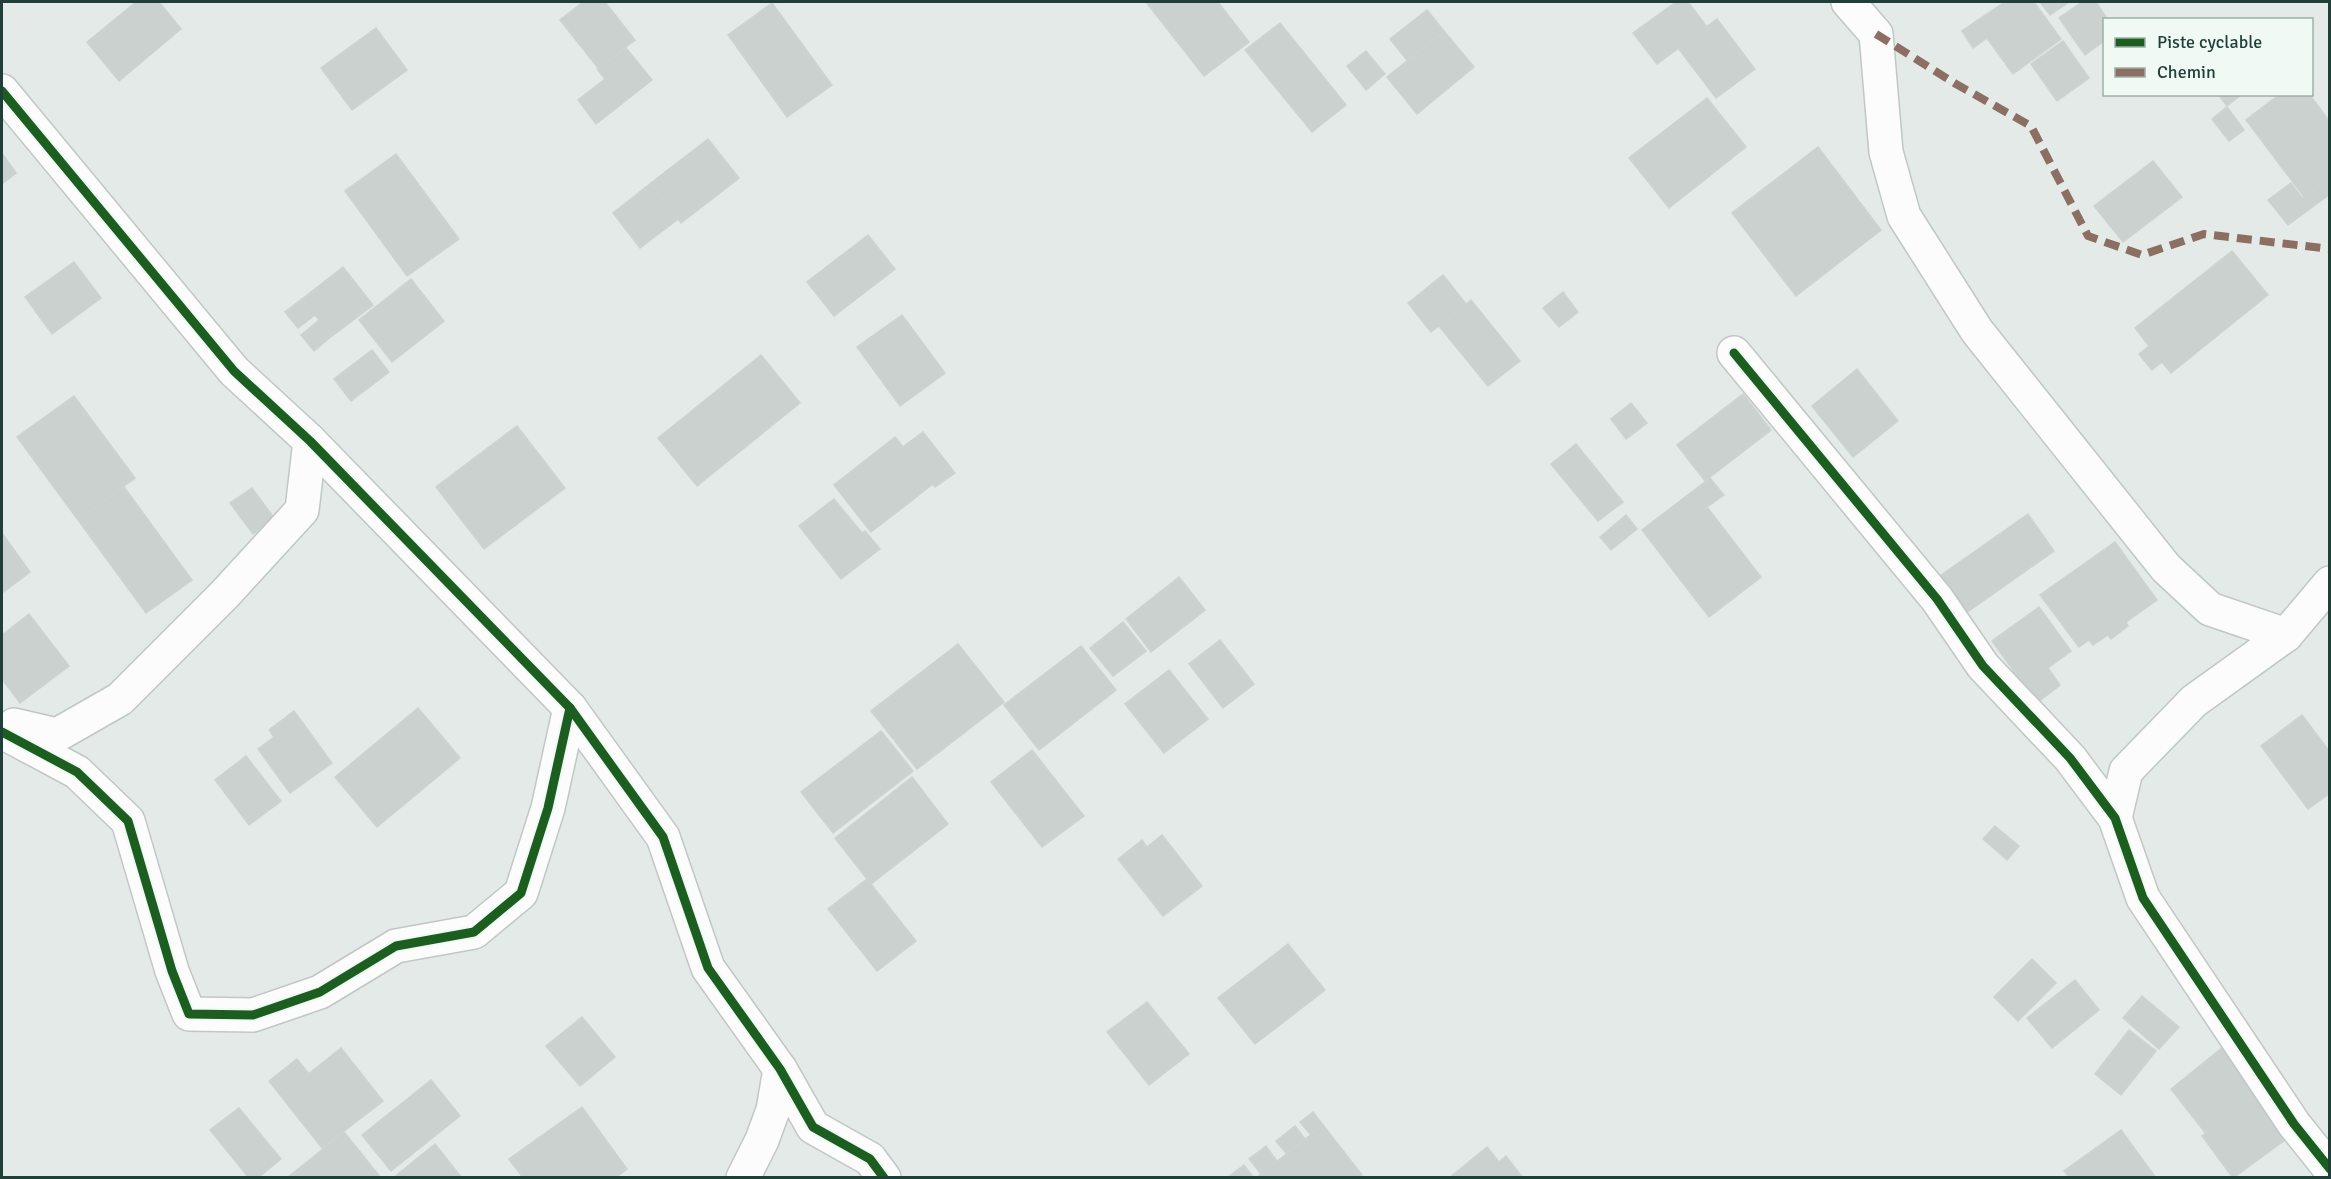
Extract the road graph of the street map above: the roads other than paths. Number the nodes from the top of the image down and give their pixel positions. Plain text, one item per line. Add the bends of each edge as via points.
1 (1848, 2) edge
2 (2, 91) edge
3 (1734, 353) dead end
4 (310, 441) junction
5 (2330, 584) edge
6 (2286, 635) junction
7 (570, 708) junction
8 (2, 722) edge
9 (2, 732) edge
10 (2115, 818) junction
11 (780, 1069) junction
12 (2330, 1168) edge
13 (743, 1178) edge
14 (884, 1178) edge

1 - 6 street via 1876,34 1886,152 1904,216 1977,331 2166,568 2210,609
2 - 4 street via 234,371
3 - 10 street via 1936,599 1983,666 2070,758
4 - 7 street
4 - 8 street via 302,510 120,699 57,735
5 - 6 street
6 - 10 street via 2194,701 2126,771
7 - 9 street via 548,808 521,893 474,932 396,946 320,992 253,1015 189,1014 172,971 128,821 77,772
7 - 11 street via 663,837 708,968
10 - 12 street via 2143,897 2294,1124
11 - 13 street via 773,1110
11 - 14 street via 813,1127 870,1159

